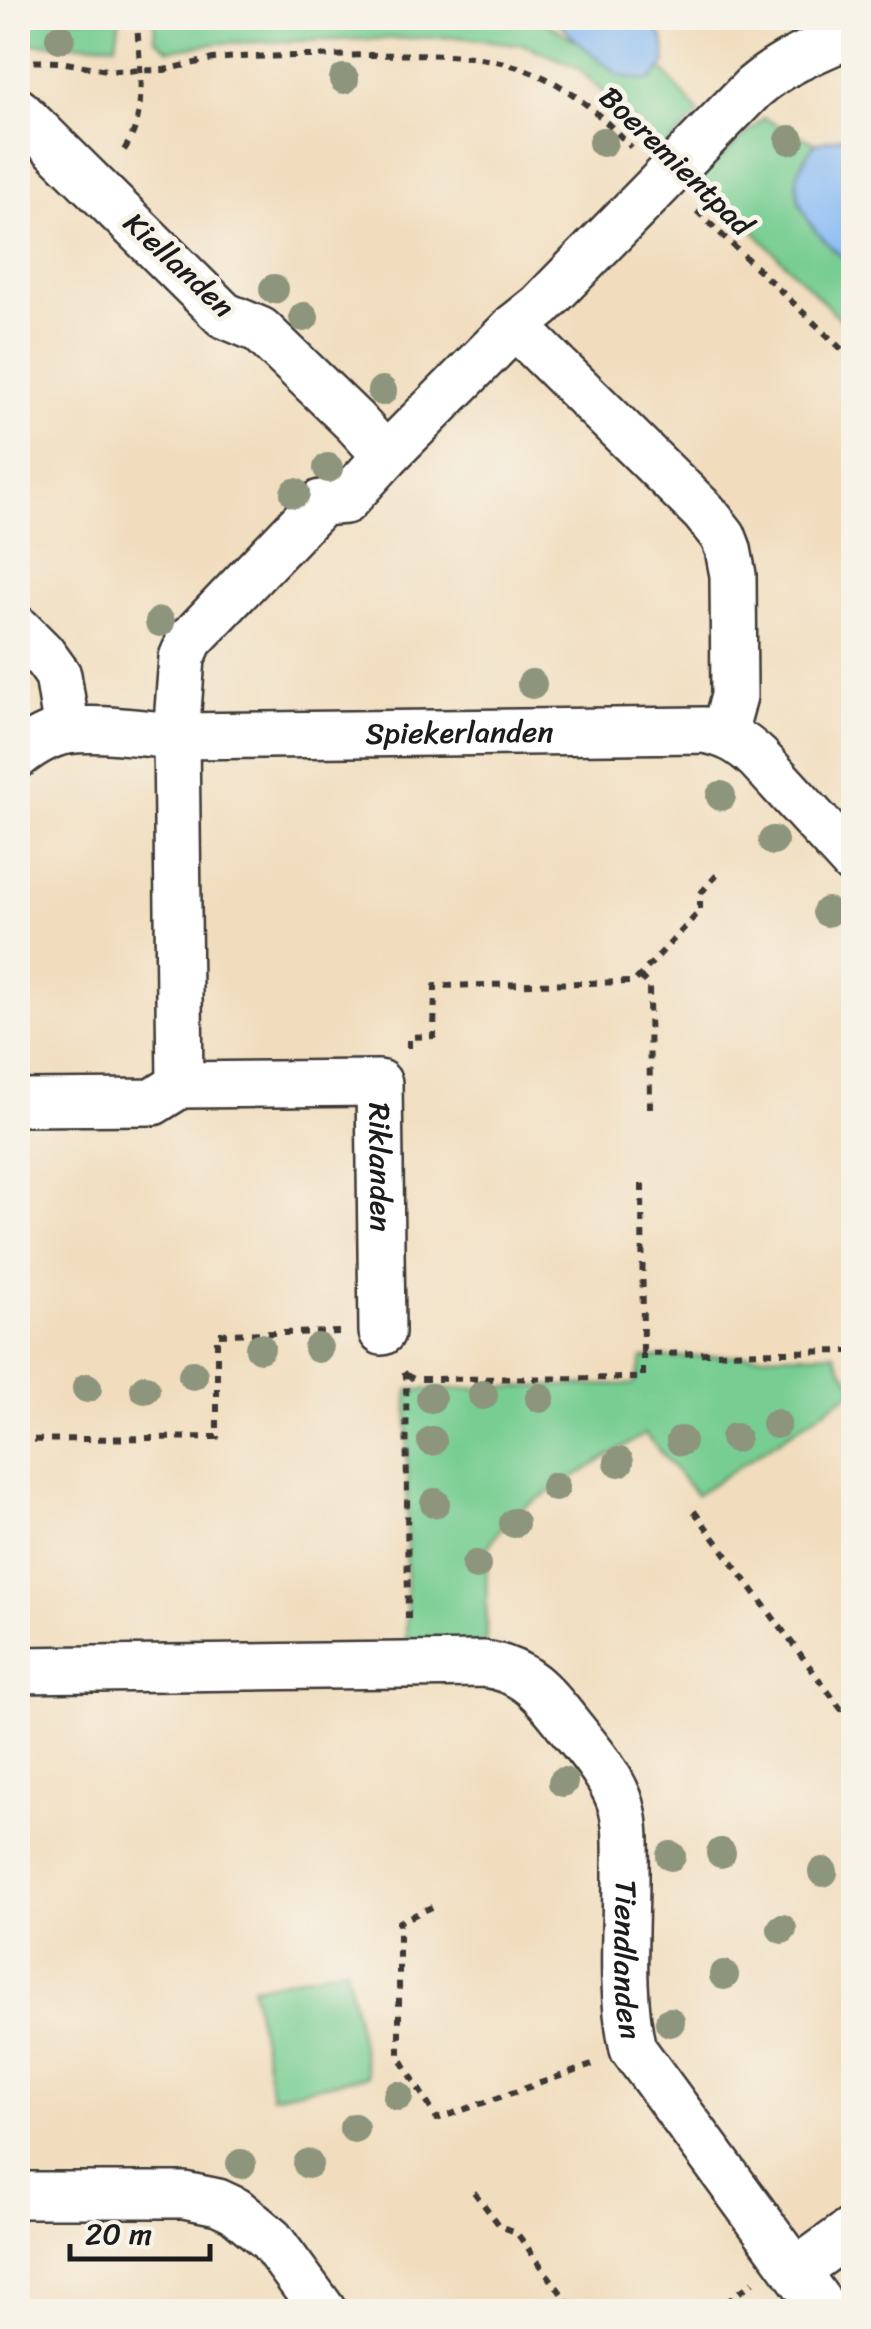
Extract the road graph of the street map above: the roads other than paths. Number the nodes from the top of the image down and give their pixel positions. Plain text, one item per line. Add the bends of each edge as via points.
1 (854, 34) edge
2 (18, 112) edge
3 (515, 326) junction
4 (386, 456) junction
5 (18, 629) edge
6 (68, 731) junction
7 (724, 733) junction
8 (176, 736) junction
9 (18, 755) edge
10 (854, 863) edge
11 (180, 1085) junction
12 (18, 1102) edge
13 (382, 1332) road end
14 (18, 1670) edge
15 (18, 2195) edge
16 (854, 2230) edge
17 (796, 2271) junction
18 (324, 2312) edge
19 (826, 2312) edge

1 - 3 street via 797,57 753,88
2 - 4 street, Kiellanden via 224,315 260,330
3 - 4 street
3 - 7 street via 723,536 733,574 734,696
4 - 8 street via 344,500 321,503 190,640 182,658
5 - 6 street via 58,675
6 - 8 street, Spiekerlanden
6 - 9 street, Spiekerlanden
7 - 8 street, Spiekerlanden
7 - 10 street via 758,758
8 - 11 street
11 - 12 street, Riklanden via 153,1102
11 - 13 street, Riklanden via 379,1083
14 - 17 street, Tiendlanden via 484,1664 523,1676 546,1695 609,1776 621,1803 626,2010 633,2050
15 - 18 street via 184,2195 218,2202 271,2240
16 - 17 street
17 - 19 street, Tiendlanden

